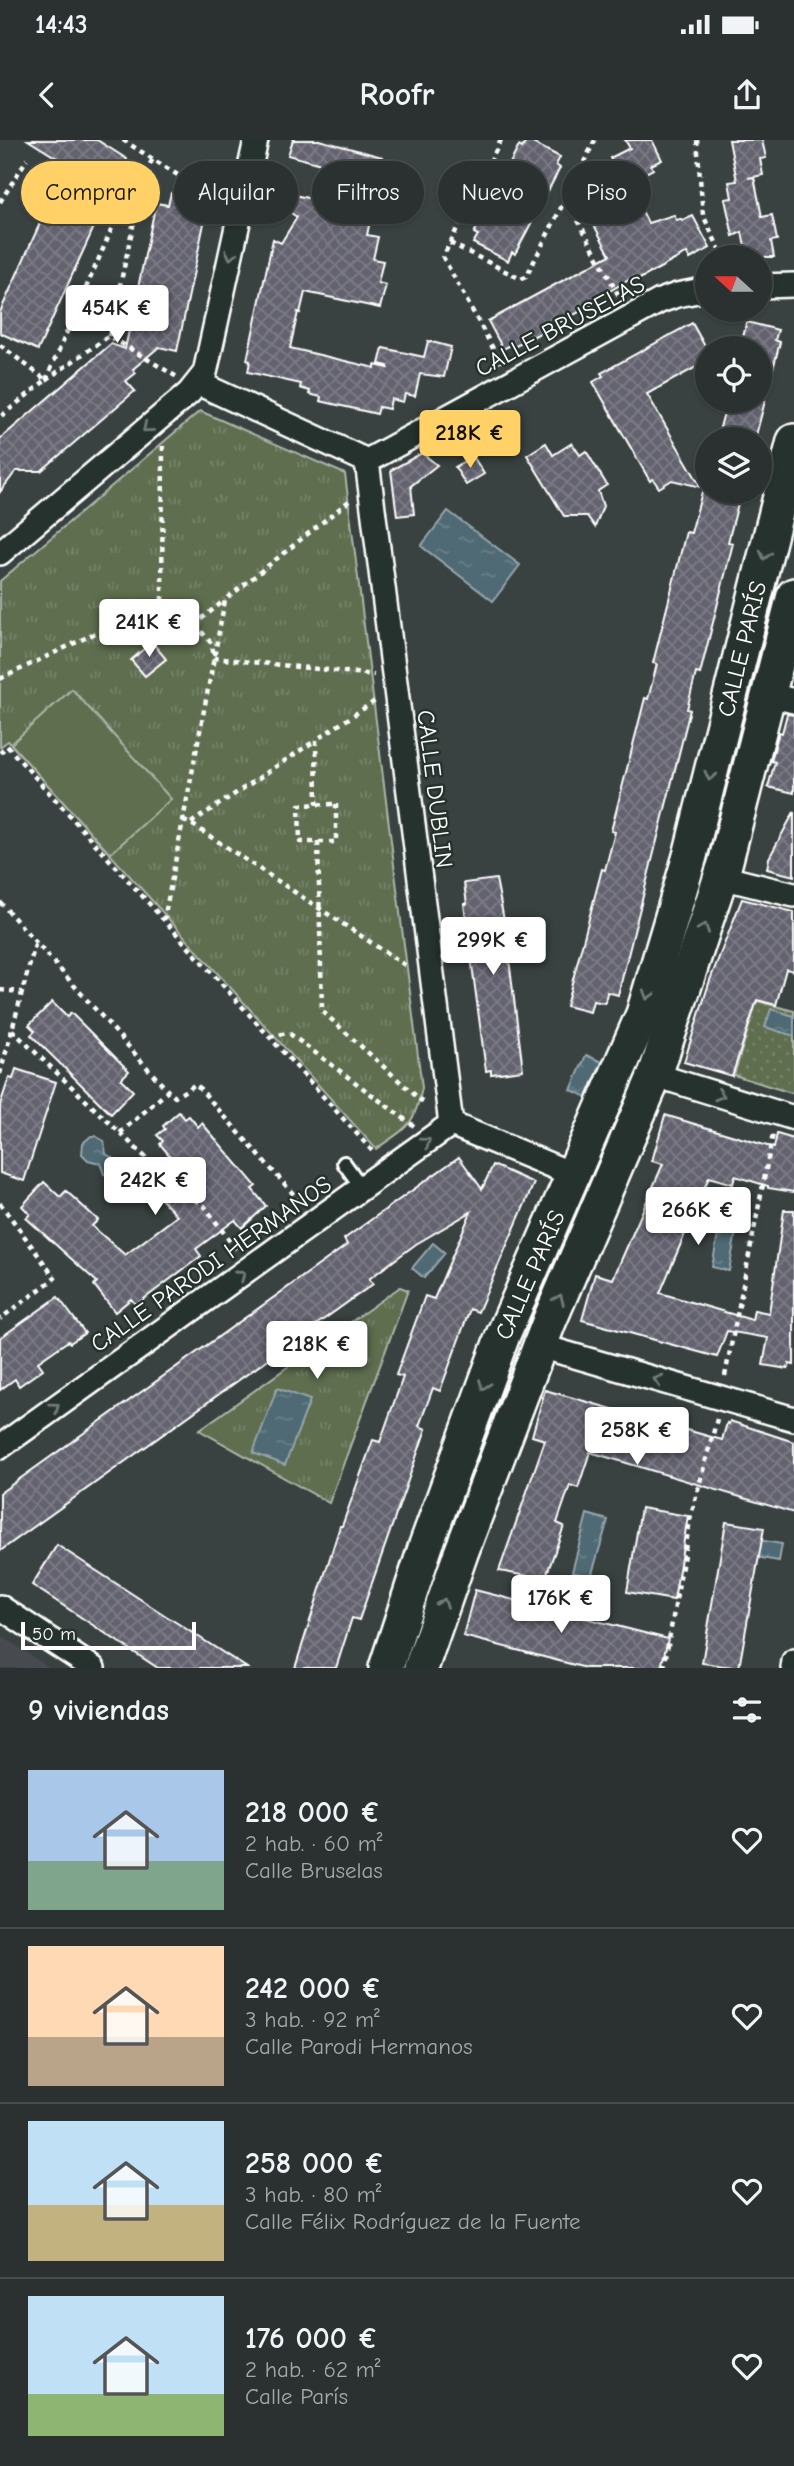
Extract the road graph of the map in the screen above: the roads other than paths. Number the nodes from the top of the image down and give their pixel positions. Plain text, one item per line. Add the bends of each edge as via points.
1 (256, 140) edge
2 (794, 285) edge
3 (772, 286) edge
4 (695, 291) edge
5 (198, 383) junction
6 (794, 442) edge
7 (368, 461) junction
8 (0, 553) edge
9 (794, 595) edge
10 (782, 698) edge
11 (686, 870) junction
12 (721, 878) junction
13 (794, 895) edge
14 (654, 1075) junction
15 (794, 1118) edge
16 (452, 1124) junction
17 (344, 1163) dead end
18 (574, 1175) junction
19 (362, 1188) junction
20 (504, 1335) junction
21 (540, 1347) junction
22 (794, 1419) edge
23 (0, 1447) edge
24 (0, 1607) edge
25 (794, 1661) edge
26 (428, 1667) edge
27 (93, 1668) edge
28 (386, 1668) edge
29 (793, 1668) edge

1 -> 5 street via 208,364
2 - 3 street
4 - 7 street, CALLE BRUSELAS via 660,301
5 - 7 street
5 -> 8 street
6 -> 11 main road, CALLE PARÍS
7 - 16 street, CALLE DUBLIN
9 - 10 main road, CALLE PARÍS
10 - 12 main road, CALLE PARÍS
11 - 12 main road
11 -> 18 main road, CALLE PARÍS via 643,1014
12 - 13 street
14 -> 12 main road, CALLE PARÍS
14 -> 15 street
21 -> 14 main road, CALLE PARÍS
16 - 18 street
19 -> 16 street, CALLE PARODI HERMANOS
17 - 19 lane
18 - 20 main road, CALLE PARÍS
23 -> 19 street, CALLE PARODI HERMANOS
20 - 21 main road
20 -> 28 main road, CALLE PARÍS
22 -> 21 street
26 -> 21 main road, CALLE PARÍS via 461,1553
24 - 27 street
25 - 29 street

